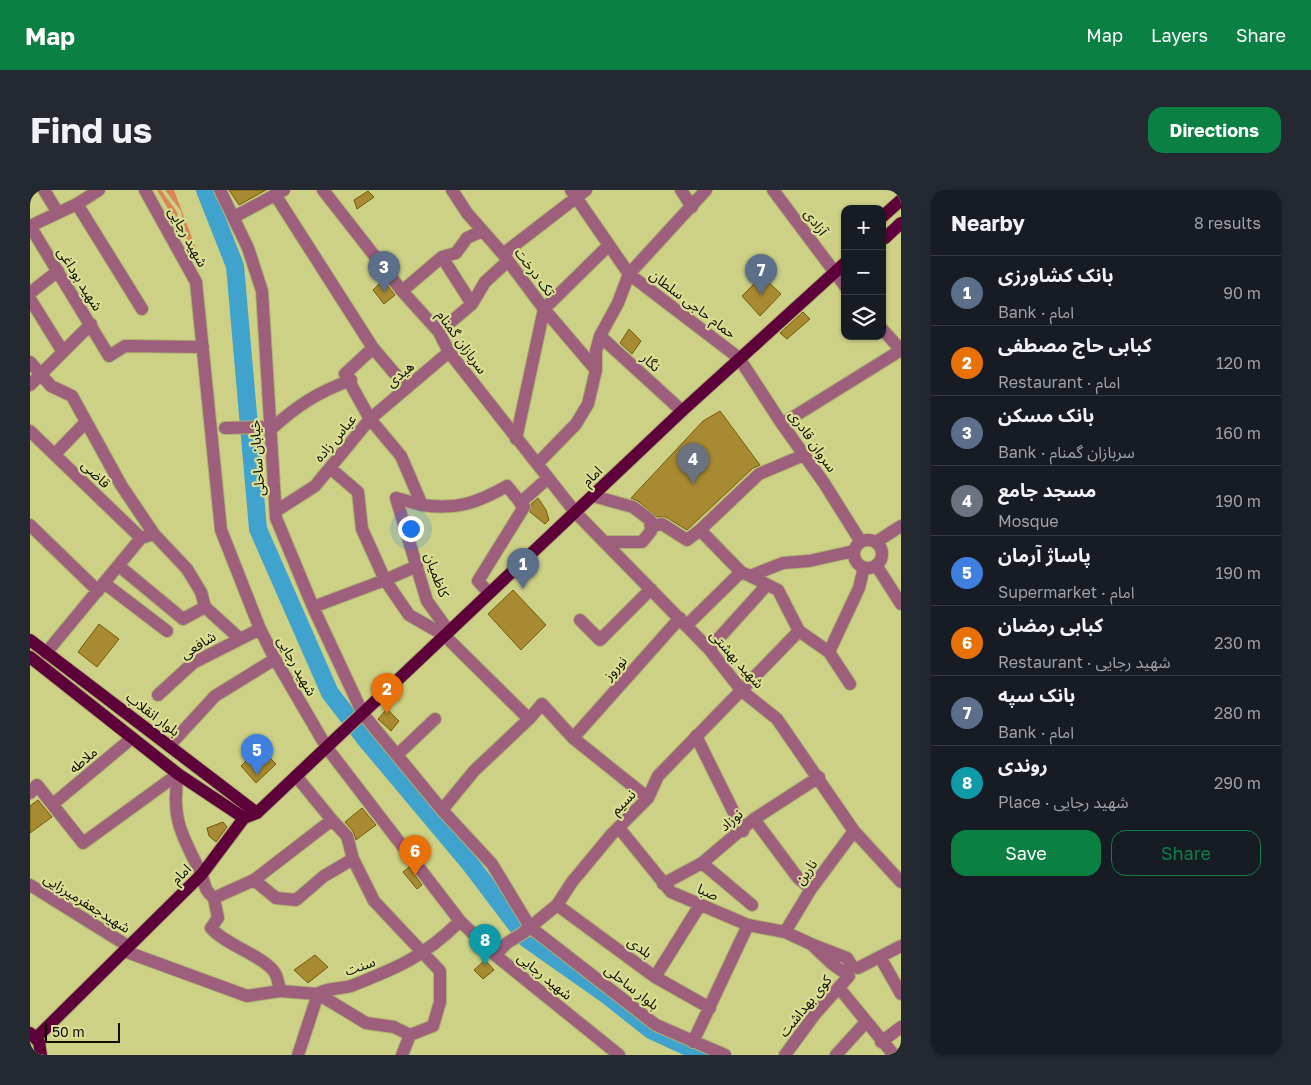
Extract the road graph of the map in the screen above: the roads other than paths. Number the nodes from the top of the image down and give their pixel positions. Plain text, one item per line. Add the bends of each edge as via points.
1 (44, 190) edge
2 (99, 190) edge
3 (144, 190) edge
4 (220, 190) edge
5 (452, 190) edge
6 (681, 190) edge
7 (706, 190) edge
8 (773, 190) edge
9 (325, 191) edge
10 (578, 192) edge
11 (280, 193) edge
12 (901, 200) edge
13 (77, 204) junction
14 (692, 207) junction
15 (58, 213) junction
16 (886, 213) edge
17 (234, 217) junction
18 (901, 223) edge
19 (30, 226) edge
20 (482, 231) junction
21 (886, 237) edge
22 (608, 246) junction
23 (442, 257) junction
24 (505, 257) junction
25 (841, 266) edge
26 (58, 271) junction
27 (833, 273) junction
28 (629, 274) junction
29 (841, 282) edge
30 (402, 291) junction
31 (30, 292) edge
32 (30, 299) edge
33 (472, 304) junction
34 (142, 309) dead end
35 (544, 309) junction
36 (91, 324) junction
37 (439, 332) junction
38 (886, 333) edge
39 (600, 336) junction
40 (203, 347) junction
41 (373, 348) junction
42 (901, 350) edge
43 (63, 352) junction
44 (449, 352) junction
45 (739, 358) junction
46 (30, 362) edge
47 (596, 370) junction
48 (41, 374) junction
49 (351, 380) junction
50 (30, 385) edge
51 (407, 388) junction
52 (682, 411) junction
53 (370, 419) junction
54 (86, 422) junction
55 (782, 424) junction
56 (225, 428) dead end
57 (266, 428) junction
58 (30, 431) edge
59 (516, 439) junction
60 (55, 454) junction
61 (804, 455) junction
62 (537, 464) junction
63 (330, 468) junction
64 (548, 478) junction
65 (593, 496) junction
66 (520, 503) junction
67 (422, 505) junction
68 (276, 511) junction
69 (575, 512) junction
70 (30, 525) edge
71 (651, 526) junction
72 (901, 526) edge
73 (700, 530) junction
74 (154, 534) junction
75 (141, 538) junction
76 (605, 542) junction
77 (876, 542) junction
78 (858, 546) junction
79 (119, 566) junction
80 (417, 566) junction
81 (870, 566) junction
82 (746, 574) junction
83 (385, 580) junction
84 (766, 586) junction
85 (101, 587) junction
86 (652, 589) junction
87 (488, 593) junction
88 (901, 604) edge
89 (205, 607) junction
90 (313, 607) junction
91 (580, 620) dead end
92 (683, 622) junction
93 (260, 629) junction
94 (167, 632) dead end
95 (446, 632) junction
96 (799, 632) junction
97 (239, 638) junction
98 (30, 640) edge
99 (708, 649) junction
100 (829, 652) junction
101 (46, 653) junction
102 (30, 657) edge
103 (275, 659) junction
104 (850, 684) dead end
105 (742, 691) junction
106 (158, 695) dead end
107 (363, 714) junction
108 (435, 719) dead end
109 (529, 719) junction
110 (696, 736) junction
111 (132, 738) junction
112 (573, 738) junction
113 (169, 746) junction
114 (327, 748) junction
115 (397, 755) junction
116 (178, 774) junction
117 (296, 776) junction
118 (819, 777) junction
119 (30, 793) edge
120 (648, 798) junction
121 (53, 804) junction
122 (442, 810) junction
123 (257, 813) junction
124 (244, 818) junction
125 (754, 819) junction
126 (332, 820) junction
127 (619, 828) junction
128 (743, 831) junction
129 (854, 831) junction
130 (353, 859) junction
131 (702, 863) junction
132 (202, 874) junction
133 (254, 880) junction
134 (901, 882) edge
135 (663, 884) junction
136 (30, 885) edge
137 (811, 889) junction
138 (214, 898) junction
139 (557, 905) junction
140 (700, 905) junction
141 (752, 905) dead end
142 (460, 921) junction
143 (748, 925) junction
144 (527, 930) junction
145 (785, 932) junction
146 (901, 946) edge
147 (126, 949) junction
148 (423, 953) junction
149 (495, 955) junction
150 (880, 957) junction
151 (853, 970) junction
152 (655, 977) junction
153 (839, 988) junction
154 (280, 991) junction
155 (318, 994) junction
156 (901, 994) edge
157 (710, 1008) junction
158 (866, 1022) junction
159 (901, 1027) edge
160 (410, 1035) junction
161 (693, 1042) junction
162 (880, 1042) junction
163 (38, 1046) edge
164 (298, 1055) edge
165 (402, 1055) edge
166 (619, 1055) edge
167 (725, 1055) edge
168 (785, 1055) edge
169 (836, 1055) edge
170 (894, 1055) edge

1 - 15 street
2 - 13 street
3 - 40 street, شهید رجایی via 196,282
4 - 17 street, خیابان ساحلی
5 - 20 street, تک درخت
6 - 14 street
7 - 14 street
8 - 27 street, آزادی
9 - 30 street, سربازان گمنام
10 - 22 street, حمام حاجی سلطان
10 - 24 street
11 - 17 street
11 - 41 street
12 - 16 main road
13 - 15 street
13 - 34 street
14 - 28 street
15 - 19 street
17 - 57 street, خیابان ساحلی via 262,292
18 - 21 main road
19 - 26 street, شهید بوداغی
20 - 23 street via 467,238 456,253
20 - 24 street, تک درخت
22 - 28 street, حمام حاجی سلطان
22 - 35 street
23 - 30 street
23 - 33 street
24 - 33 street
24 - 35 street, تک درخت
25 - 27 main road, امام
26 - 31 street
26 - 36 street, شهید بوداغی
27 - 29 street, آزادی
27 - 45 main road, امام
28 - 39 street
28 - 45 street, حمام حاجی سلطان
30 - 37 street, سربازان گمنام
32 - 43 street
33 - 37 street
35 - 47 street, تک درخت
35 - 59 street
36 - 40 street via 109,356 124,346
36 - 43 street, شهید بوداغی
37 - 44 street, سربازان گمنام
38 - 42 street
39 - 47 street
39 - 52 street, نگار
40 - 93 street, شهید رجایی via 221,530
41 - 49 street via 345,374
41 - 51 street
42 - 55 street
43 - 48 street, شهید بوداغی
44 - 51 street, هیدی
44 - 59 street, سربازان گمنام
45 - 52 main road, امام
45 - 55 street, سروان قادری
46 - 48 street
47 - 62 street via 588,404 576,424
48 - 50 street, شهید بوداغی
48 - 54 street via 50,386 72,396
49 - 53 street, عباس زاده
49 - 57 street via 298,404
51 - 53 street, هیدی
52 - 65 main road, امام
53 - 63 street, عباس زاده
53 - 67 street via 401,456
54 - 60 street
54 - 74 street via 121,485
55 - 61 street, سروان قادری
56 - 57 street
57 - 68 street, خیابان ساحلی
58 - 60 street, قاضی
59 - 62 street, سربازان گمنام
60 - 75 street, قاضی
61 - 73 street via 759,474
61 - 78 street, سروان قادری via 824,483
62 - 64 street, سربازان گمنام
63 - 68 street, عباس زاده via 315,486
63 - 83 street via 358,492 362,529
64 - 66 street
64 - 69 street, سربازان گمنام
65 - 69 main road, امام
65 - 71 street via 633,507 650,520
66 - 67 street via 507,486 473,502 446,509
66 - 87 street via 524,507 478,581
67 - 80 street, کاظمیان via 396,498
68 - 90 street, خیابان ساحلی via 276,518
69 - 76 street, شهید بهشتی
69 - 87 main road, امام
70 - 85 street
71 - 73 street via 662,524 687,540
71 - 76 street via 652,531 642,542
72 - 77 street
73 - 82 street
74 - 75 street
74 - 89 street via 186,569 201,592
75 - 79 street
76 - 86 street, شهید بهشتی
77 - 78 street via 868,540
77 - 81 street via 882,554
78 - 81 street via 857,562
78 - 82 street
79 - 85 street
79 - 89 street via 183,619
80 - 83 street
80 - 95 street, کاظمیان via 427,601
81 - 88 street
81 - 100 street
82 - 84 street
82 - 92 street, نوروز
83 - 90 street
83 - 95 street via 409,615
84 - 96 street via 778,590
84 - 99 street
85 - 94 street
85 - 101 street
86 - 91 street via 600,640
86 - 92 street, شهید بهشتی
87 - 95 main road, امام
89 - 97 street
90 - 107 street, خیابان ساحلی
92 - 99 street, شهید بهشتی
92 - 112 street, نوروز
93 - 97 street, شافعی
93 - 103 street, شهید رجایی
95 - 107 main road, امام
95 - 109 street
96 - 100 street
96 - 105 street, نسیم
97 - 106 street, شافعی via 193,663
98 - 101 main road, بلوار انقلاب
99 - 105 street, شهید بهشتی
100 - 104 street
101 - 113 main road, بلوار انقلاب
102 - 111 main road
103 - 113 street via 215,696
103 - 114 street, شهید رجایی
105 - 110 street, نسیم
105 - 118 street, شهید بهشتی via 777,719
107 - 114 main road, امام
107 - 115 street, خیابان ساحلی
108 - 115 street
109 - 112 street via 542,704
109 - 122 street via 474,771
110 - 120 street, نسیم via 658,776
110 - 128 street
111 - 116 main road
111 - 121 street, ملاطه
112 - 120 street
113 - 123 main road, بلوار انقلاب
114 - 117 main road
114 - 142 street, شهید رجایی
115 - 122 street, خیابان ساحلی
116 - 121 street via 83,843
116 - 124 main road
116 - 132 street via 175,796 178,826
117 - 123 main road
117 - 126 street
118 - 125 street, نوزاد
118 - 129 street, شهید بهشتی
119 - 121 street via 37,785
120 - 127 street, نسیم
122 - 144 street, خیابان ساحلی via 492,864
123 - 124 main road
124 - 132 main road, امام
125 - 128 street, نوزاد
125 - 137 street via 798,878
126 - 130 street via 346,836
126 - 133 street
127 - 135 street, صبا
127 - 139 street, نسیم via 572,882
128 - 131 street, نوزاد
129 - 134 street, شهید بهشتی
129 - 137 street, نارین
130 - 133 street via 324,876 296,900 276,898
130 - 148 street via 374,901
131 - 135 street, نوزاد
131 - 141 street
132 - 138 street via 205,891
132 - 147 main road, امام
133 - 138 street
135 - 140 street, صبا via 671,892
136 - 147 street, شهیدجعفرمیرزایی
137 - 145 street, نارین
138 - 154 street via 218,918 211,928 219,938 253,955 276,974
139 - 144 street, نسیم
139 - 152 street, بلدی
140 - 143 street, صبا
140 - 152 street
142 - 148 street, سنت via 437,945
142 - 149 street, شهید رجایی
143 - 145 street, صبا
143 - 157 street
144 - 149 street, نسیم
144 - 161 street, بلوار ساحلی via 656,1025
145 - 151 street, صبا via 811,944 831,964
146 - 150 street, کوی بهداشت
147 - 154 street, شهیدجعفرمیرزایی via 247,996
147 - 163 main road, امام
148 - 155 street, سنت via 392,971 340,990
148 - 160 street via 440,971 440,1002 434,1026
149 - 166 street, شهید رجایی
150 - 151 street, کوی بهداشت
150 - 156 street
151 - 153 street, کوی بهداشت
152 - 157 street, بلدی
153 - 158 street
153 - 168 street, کوی بهداشت
154 - 155 street, شهیدجعفرمیرزایی
155 - 160 street via 366,1023 394,1027
155 - 164 street
157 - 161 street
158 - 162 street
158 - 169 street
159 - 162 street
160 - 165 street
161 - 167 street, بلوار ساحلی
162 - 170 street

